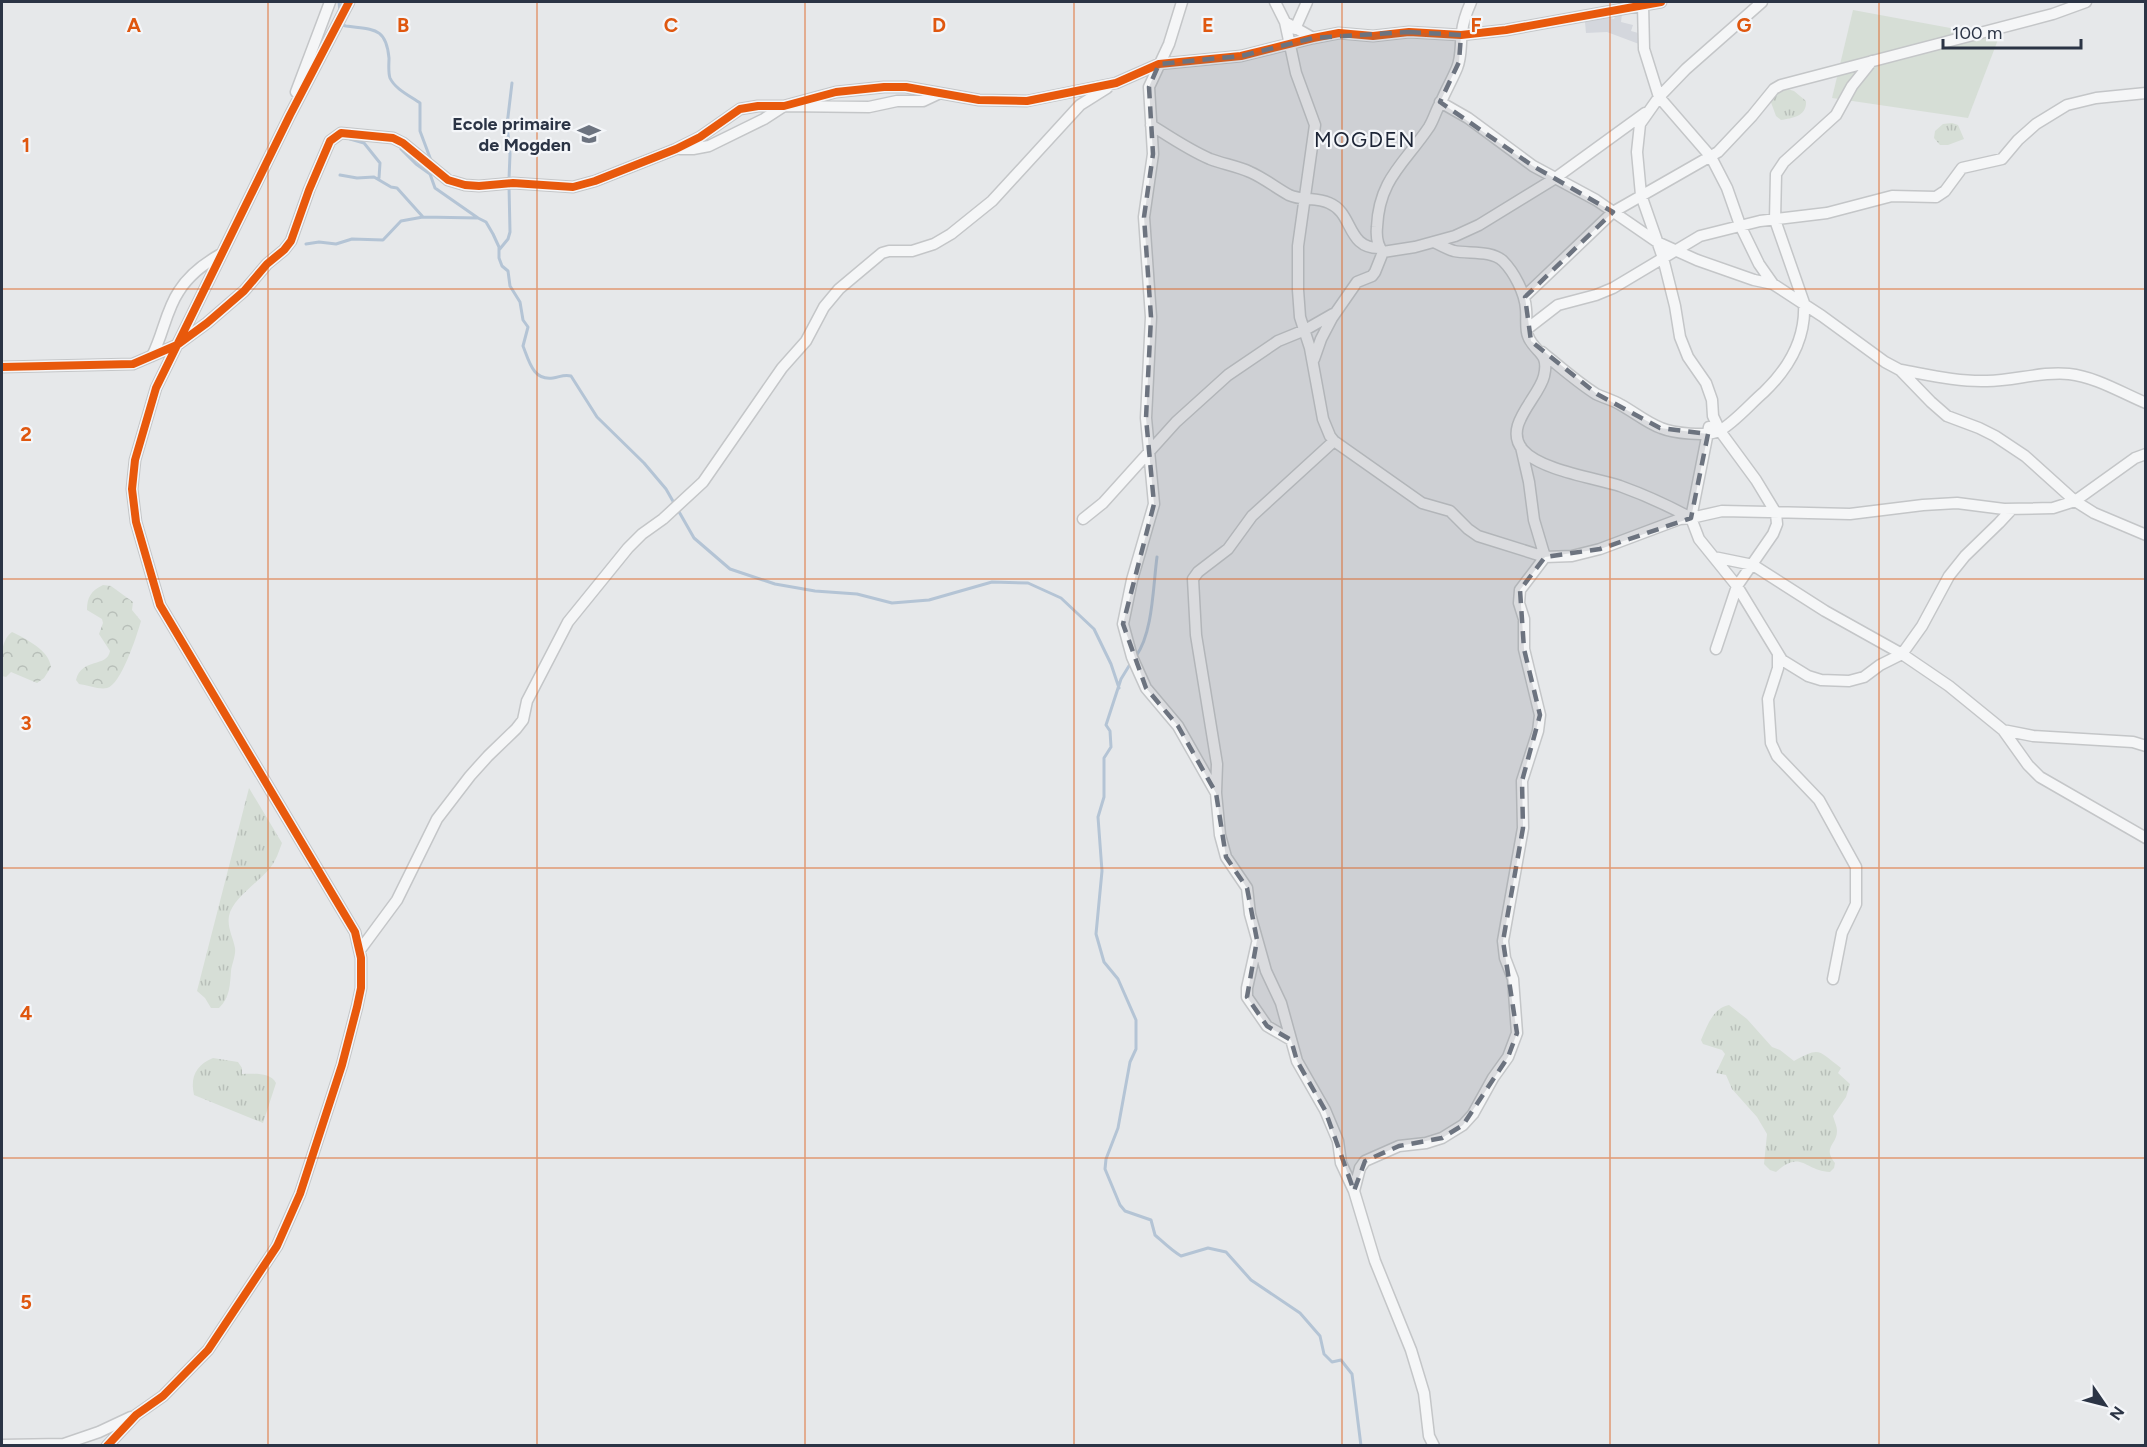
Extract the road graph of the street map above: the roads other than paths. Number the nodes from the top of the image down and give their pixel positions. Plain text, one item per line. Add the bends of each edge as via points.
1 (330, 2) edge
2 (349, 2) edge
3 (1182, 2) edge
4 (1275, 2) edge
5 (1307, 2) edge
6 (1471, 2) edge
7 (1661, 2) edge
8 (1762, 2) edge
9 (2086, 2) edge
10 (1643, 4) junction
11 (1285, 22) junction
12 (1295, 29) junction
13 (1461, 35) junction
14 (1313, 38) junction
15 (1289, 45) junction
16 (1872, 61) junction
17 (1159, 64) junction
18 (1116, 83) junction
19 (941, 93) junction
20 (2145, 93) edge
21 (1659, 97) junction
22 (1440, 102) junction
23 (784, 106) junction
24 (1650, 109) junction
25 (290, 115) junction
26 (1151, 125) junction
27 (676, 149) junction
28 (1711, 157) junction
29 (1554, 179) junction
30 (1641, 195) junction
31 (1304, 200) junction
32 (1613, 212) junction
33 (1775, 220) junction
34 (1740, 225) junction
35 (1434, 242) junction
36 (1657, 242) junction
37 (1382, 250) junction
38 (1674, 250) junction
39 (221, 254) junction
40 (1663, 258) junction
41 (1773, 284) junction
42 (1524, 297) junction
43 (1804, 303) junction
44 (1336, 313) junction
45 (1527, 329) junction
46 (1305, 330) junction
47 (177, 345) junction
48 (1542, 352) junction
49 (152, 356) junction
50 (1313, 362) junction
51 (2, 367) edge
52 (1900, 370) junction
53 (2145, 403) edge
54 (1714, 433) junction
55 (1334, 441) junction
56 (1521, 447) junction
57 (1150, 453) junction
58 (2145, 454) edge
59 (2075, 501) junction
60 (2012, 508) junction
61 (1776, 513) junction
62 (1083, 519) dead end
63 (1691, 519) junction
64 (2145, 535) edge
65 (1545, 557) junction
66 (1714, 557) junction
67 (1753, 565) junction
68 (1737, 585) junction
69 (1716, 650) dead end
70 (1902, 654) junction
71 (1778, 655) junction
72 (2003, 730) junction
73 (2145, 746) edge
74 (1216, 793) junction
75 (2145, 838) edge
76 (1257, 940) junction
77 (360, 950) junction
78 (1833, 979) dead end
79 (1291, 1040) junction
80 (1354, 1191) junction
81 (136, 1415) junction
82 (2, 1445) edge
83 (107, 1446) edge
84 (1434, 1446) edge

1 - 25 street
2 - 25 street
3 - 17 street
4 - 11 street
5 - 12 street
6 - 13 street
7 - 10 street
8 - 21 street
9 - 16 street
10 - 13 street
10 - 21 street via 1644,50
11 - 12 street
11 - 15 street
12 - 14 street
13 - 14 street via 1339,33
13 - 22 street via 1459,62
14 - 15 street
15 - 17 street via 1241,56
15 - 31 street via 1315,125
16 - 28 street via 1774,89
16 - 33 street via 1836,115 1776,174
17 - 18 street
17 - 26 street via 1149,87
18 - 19 street via 1027,101 979,100
18 - 77 street via 1080,105 992,201 951,234 912,251 882,253 839,289 703,482 628,548 568,622 527,701 523,720 470,776 437,819 398,900
19 - 23 street via 923,101 869,107
19 - 23 street via 884,87 836,92
20 - 33 street via 2067,105 2036,124 2002,159 1962,168 1936,197 1892,196 1849,208
21 - 24 street
21 - 28 street
22 - 29 street
22 - 37 street via 1430,125 1384,191 1378,207 1377,234
23 - 27 street via 709,146
23 - 27 street via 740,109
24 - 29 street
24 - 30 street via 1637,137
25 - 39 street
26 - 31 street via 1184,147 1249,172
26 - 57 street via 1153,154 1144,217 1151,317 1146,418
27 - 47 street via 573,187 513,183 479,186 448,180 393,138 340,133 330,141 291,241 236,298
28 - 30 street
28 - 34 street
29 - 32 street
29 - 35 street via 1479,225
30 - 32 street
30 - 36 street
31 - 37 street via 1323,201 1339,208 1356,238 1366,247
31 - 46 street via 1298,290
32 - 36 street
32 - 42 street
33 - 34 street
33 - 43 street
34 - 38 street via 1700,236
34 - 41 street
35 - 37 street
35 - 42 street via 1454,251 1495,256 1503,261
36 - 38 street
36 - 40 street
37 - 44 street via 1375,272 1357,282
38 - 40 street
38 - 41 street
39 - 47 street
39 - 49 street via 206,263 178,292
40 - 45 street via 1613,288 1558,305
40 - 54 street via 1680,337 1712,400
41 - 43 street
42 - 45 street
43 - 52 street
43 - 54 street via 1801,335 1785,366 1770,386
44 - 46 street
44 - 50 street
45 - 48 street
46 - 50 street
46 - 57 street via 1278,341 1228,375 1176,422
47 - 49 street
47 - 77 street via 144,422 132,489 136,522 160,604 355,932
48 - 54 street via 1597,394 1660,428
48 - 56 street via 1544,376 1520,421
49 - 51 street via 133,364
50 - 55 street via 1323,419
52 - 53 street via 1971,381 2050,373 2084,376
52 - 59 street via 1947,416 1995,436 2025,456
54 - 61 street via 1756,480
54 - 63 street via 1698,475
55 - 65 street via 1422,503 1450,511 1478,536
55 - 74 street via 1252,516 1228,549 1193,579 1196,635 1217,764
56 - 63 street via 1541,462 1621,487
56 - 65 street
57 - 62 street
57 - 74 street via 1154,504 1123,624 1146,688 1178,726
58 - 59 street
59 - 60 street via 2054,508
59 - 64 street
60 - 61 street via 1958,503 1850,514
60 - 70 street via 1949,576
61 - 63 street via 1722,511
61 - 67 street via 1773,534
63 - 65 street via 1680,519 1600,549
63 - 66 street via 1699,539
65 - 80 street via 1518,596 1524,620 1524,649 1540,715 1522,781 1523,828 1503,941 1513,979 1517,1033 1514,1044 1463,1125 1442,1138 1399,1146 1365,1161
66 - 67 street
66 - 68 street
67 - 68 street
67 - 70 street
68 - 69 street
68 - 71 street
70 - 71 street via 1849,681 1808,676
70 - 72 street
71 - 78 street via 1768,699 1771,742 1776,756 1819,800 1856,867 1856,904 1842,933
72 - 73 street
72 - 75 street via 2040,777
74 - 76 street via 1226,858 1247,888
76 - 79 street
76 - 79 street via 1247,997 1267,1026
77 - 81 street via 362,988 342,1065 300,1194 277,1246 208,1350 163,1395
79 - 80 street via 1297,1062 1338,1141 1341,1163
80 - 84 street via 1375,1261 1411,1350
81 - 82 street via 64,1444
81 - 83 street

